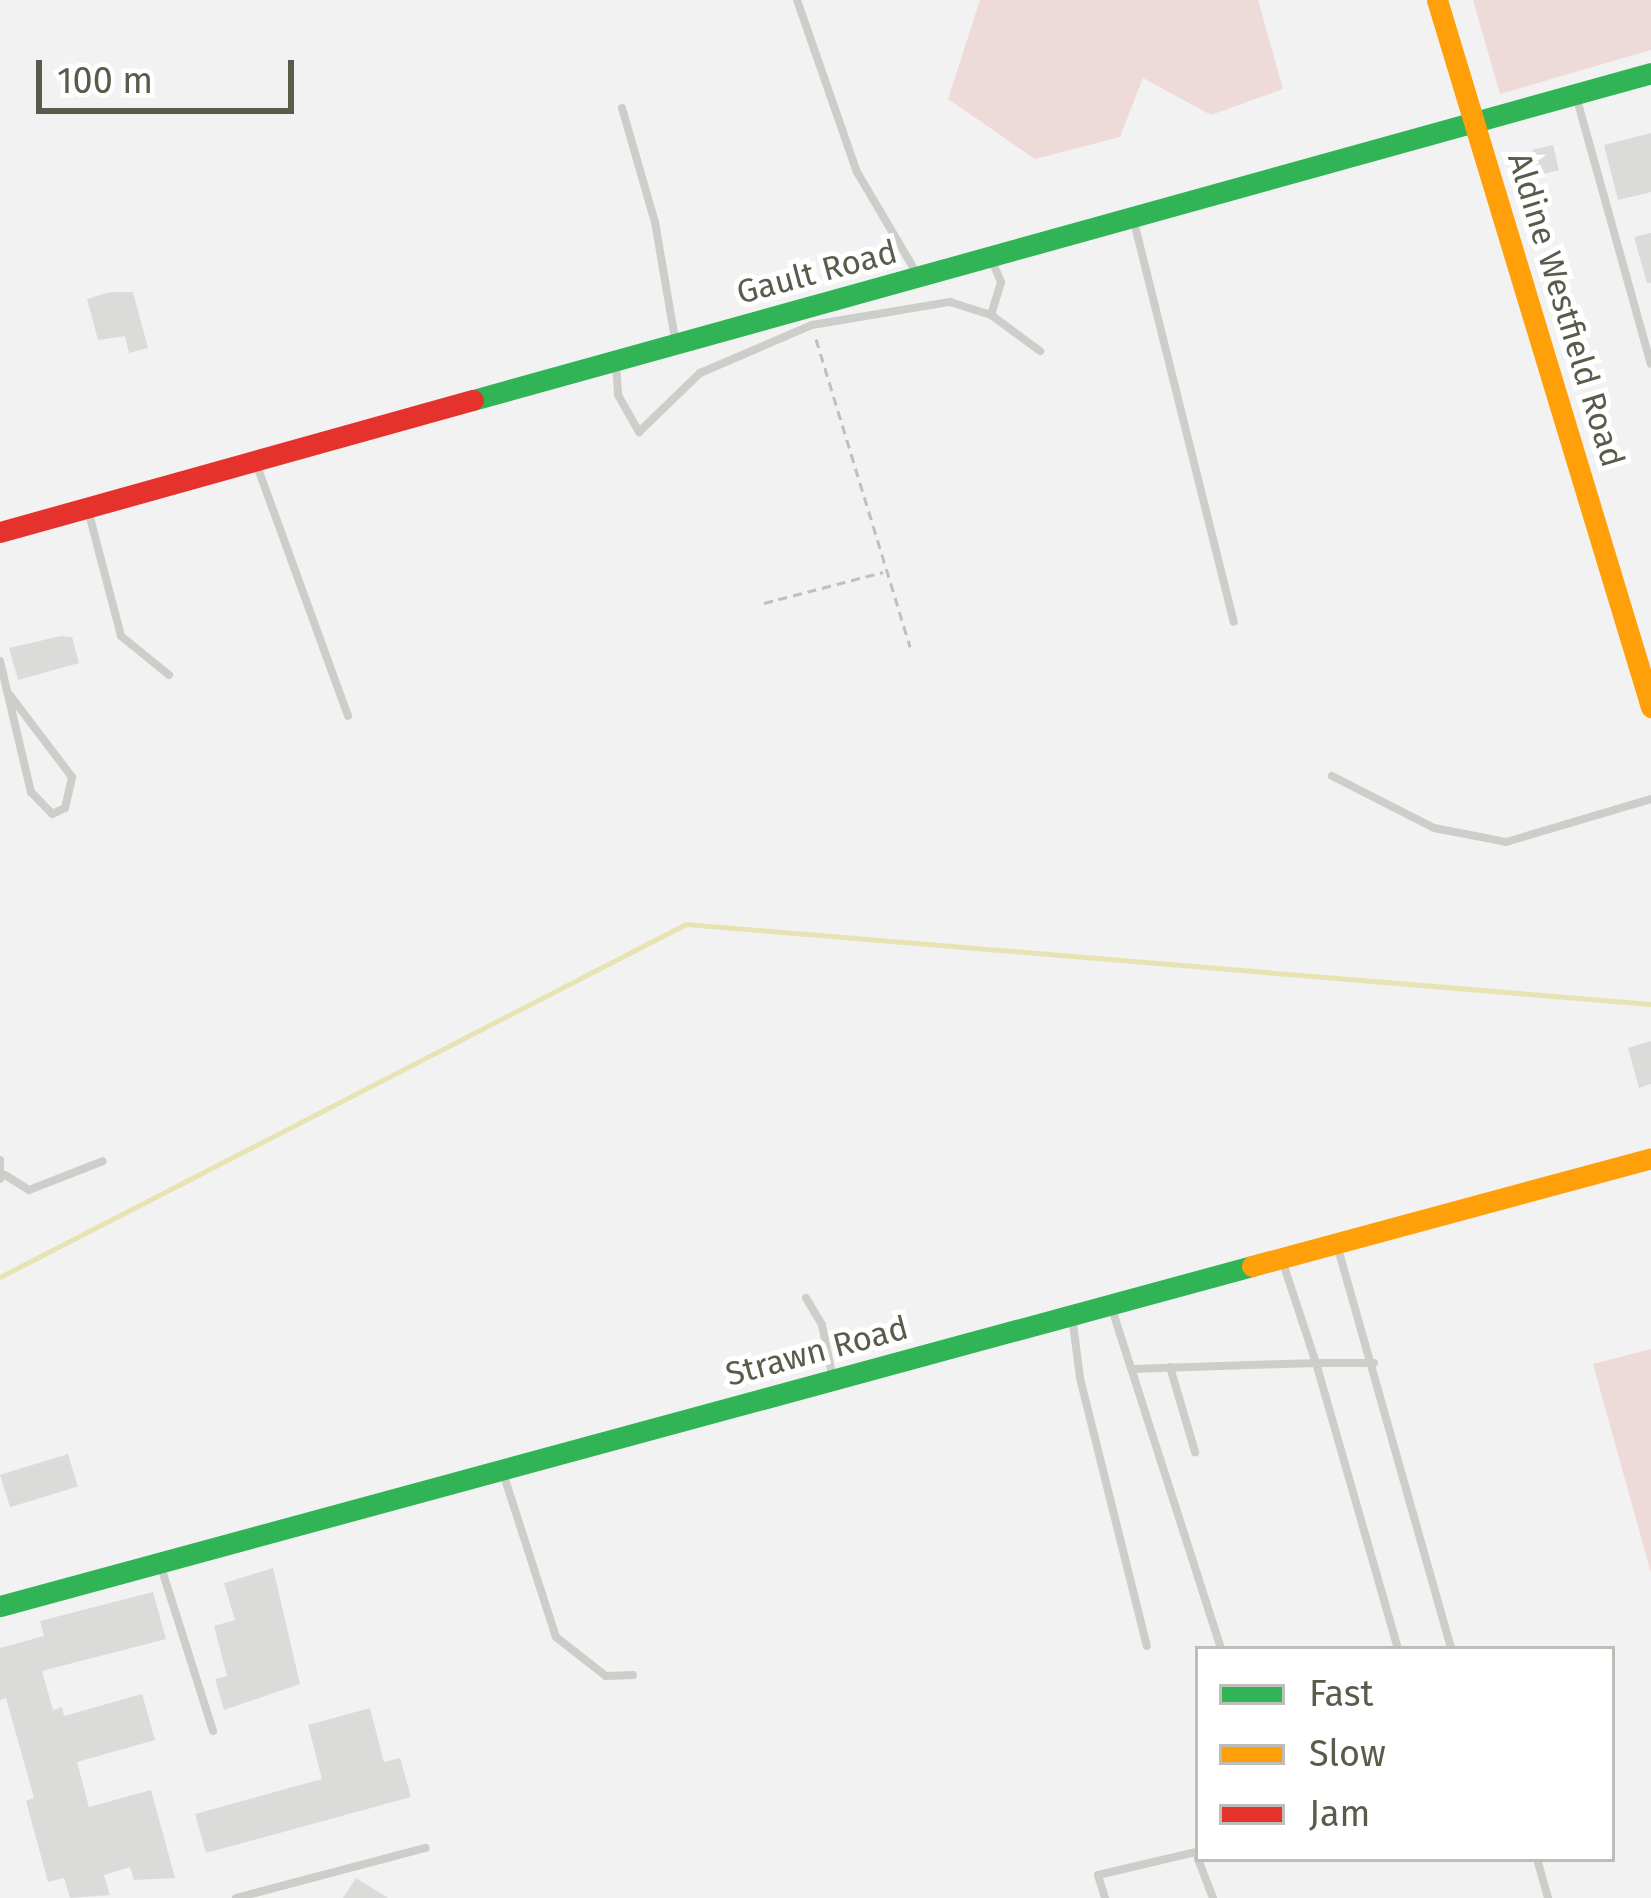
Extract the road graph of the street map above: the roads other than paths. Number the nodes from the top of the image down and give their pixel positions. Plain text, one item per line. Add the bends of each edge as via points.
1 (797, 0) edge
2 (1437, 0) edge
3 (1651, 73) edge
4 (1576, 94) junction
5 (622, 108) dead end
6 (1474, 123) junction
7 (1134, 220) junction
8 (991, 260) junction
9 (919, 279) junction
10 (991, 316) junction
11 (676, 346) junction
12 (1040, 351) dead end
13 (616, 363) junction
14 (1651, 364) edge
15 (255, 462) junction
16 (87, 508) junction
17 (0, 532) edge
18 (1234, 622) dead end
19 (0, 661) edge
20 (169, 675) dead end
21 (9, 694) junction
22 (1651, 707) edge
23 (348, 716) dead end
24 (1332, 776) dead end
25 (1651, 799) edge
26 (1651, 1158) edge
27 (0, 1160) edge
28 (103, 1161) dead end
29 (3, 1177) edge
30 (1337, 1244) junction
31 (1282, 1258) junction
32 (806, 1298) dead end
33 (1111, 1305) junction
34 (1072, 1316) junction
35 (1316, 1363) junction
36 (1374, 1363) junction
37 (1170, 1366) junction
38 (1132, 1369) junction
39 (833, 1382) junction
40 (1195, 1452) dead end
41 (503, 1473) junction
42 (160, 1564) junction
43 (0, 1606) edge
44 (1147, 1646) dead end
45 (1220, 1646) edge
46 (1397, 1646) edge
47 (1450, 1646) edge
48 (633, 1675) dead end
49 (213, 1731) dead end
50 (425, 1848) dead end
51 (1195, 1852) edge
52 (1199, 1862) edge
53 (1538, 1862) edge
54 (236, 1898) edge
55 (1105, 1898) edge
56 (1213, 1898) edge
57 (1548, 1898) edge

1 - 9 lane via 857,172
2 - 6 street, Aldine Westfield Road
3 - 4 street, Gault Road
4 - 6 street, Gault Road
4 - 14 lane
5 - 11 lane via 655,222
6 - 7 street, Gault Road
6 - 22 street, Aldine Westfield Road
7 - 8 street, Gault Road
7 - 18 lane
8 - 9 street, Gault Road
8 - 10 lane via 1001,282
9 - 11 street, Gault Road
10 - 12 lane
10 - 13 lane via 950,302 812,325 700,373 639,432 618,395
11 - 13 street, Gault Road
13 - 15 street, Gault Road
15 - 16 street, Gault Road
15 - 23 lane
16 - 17 street, Gault Road
16 - 20 lane via 122,636
19 - 21 lane
21 - 21 lane via 72,777 65,808 52,814 31,792
24 - 25 lane via 1434,828 1506,842
26 - 30 street, Strawn Road
27 - 29 lane
28 - 29 lane via 29,1190
30 - 31 street, Strawn Road
30 - 36 lane
31 - 33 street, Strawn Road
31 - 35 lane
32 - 39 lane via 822,1325
33 - 34 street, Strawn Road
33 - 38 lane
34 - 39 street, Strawn Road
34 - 44 lane
35 - 36 lane
35 - 37 lane
35 - 46 lane
36 - 47 lane
37 - 38 lane
37 - 40 lane
38 - 45 lane
39 - 41 street, Strawn Road
41 - 42 street, Strawn Road
41 - 48 lane via 556,1637 606,1676
42 - 43 street, Strawn Road
42 - 49 lane
50 - 54 lane
51 - 55 lane via 1098,1875
52 - 56 lane
53 - 57 lane

